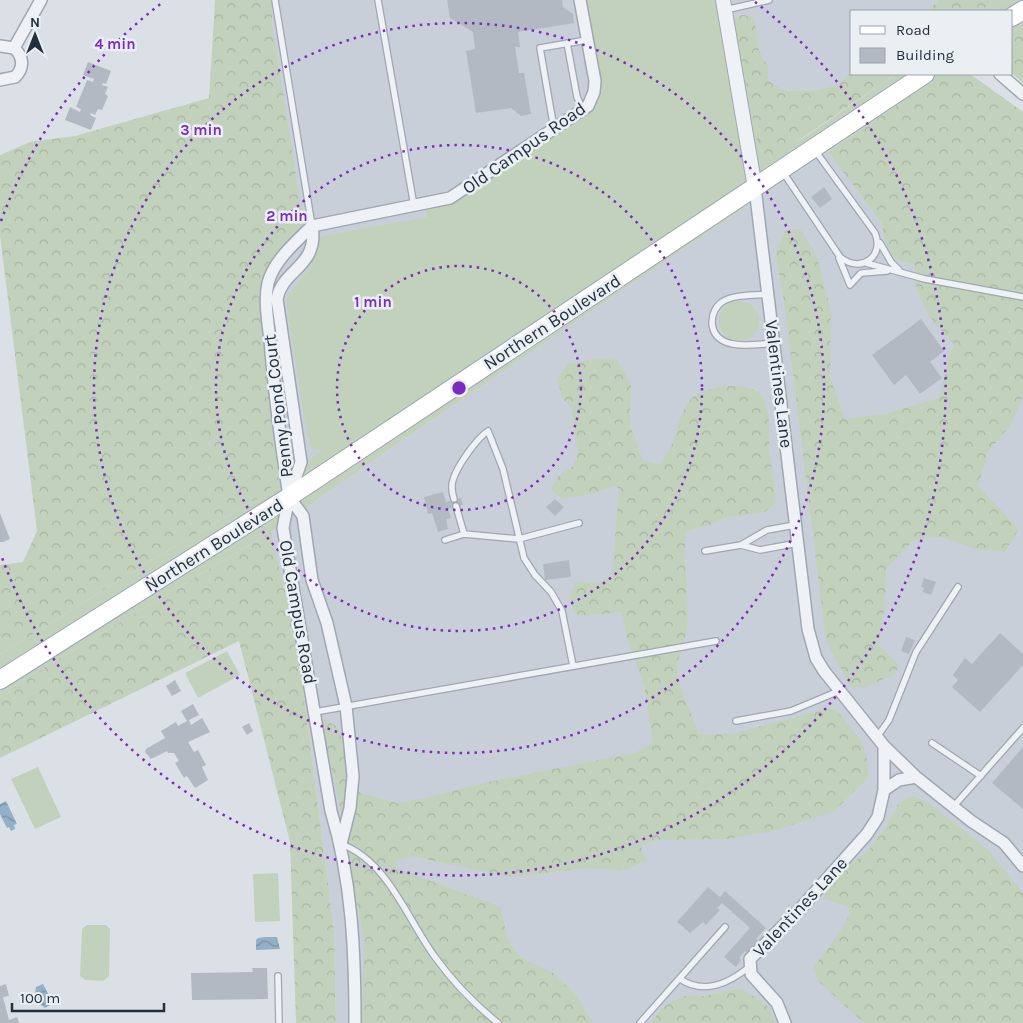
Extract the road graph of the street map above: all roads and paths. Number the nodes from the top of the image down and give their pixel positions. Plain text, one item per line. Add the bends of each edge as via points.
1 (41, 0) edge
2 (275, 0) edge
3 (378, 0) edge
4 (580, 0) edge
5 (769, 0) edge
6 (724, 5) edge
7 (587, 40) junction
8 (567, 43) junction
9 (0, 46) edge
10 (14, 48) junction
11 (924, 75) edge
12 (1001, 75) edge
13 (0, 80) edge
14 (1023, 94) edge
15 (583, 110) junction
16 (554, 129) junction
17 (814, 149) junction
18 (782, 170) junction
19 (755, 188) junction
20 (414, 206) junction
21 (312, 226) junction
22 (878, 239) junction
23 (836, 251) junction
24 (866, 263) junction
25 (900, 272) junction
26 (768, 294) junction
27 (1023, 297) edge
28 (773, 343) junction
29 (289, 497) junction
30 (454, 500) dead end
31 (456, 506) dead end
32 (579, 523) dead end
33 (796, 524) junction
34 (464, 534) junction
35 (519, 539) junction
36 (445, 540) dead end
37 (798, 543) junction
38 (741, 545) junction
39 (705, 551) dead end
40 (958, 587) dead end
41 (716, 641) dead end
42 (573, 666) junction
43 (0, 680) edge
44 (839, 690) junction
45 (346, 706) junction
46 (315, 712) junction
47 (736, 721) dead end
48 (1023, 728) edge
49 (877, 736) junction
50 (932, 743) dead end
51 (884, 746) junction
52 (981, 776) junction
53 (916, 777) junction
54 (884, 790) junction
55 (953, 807) junction
56 (341, 844) junction
57 (1023, 866) edge
58 (725, 927) dead end
59 (750, 966) junction
60 (278, 976) dead end
61 (680, 978) junction
62 (279, 1023) edge
63 (355, 1023) edge
64 (498, 1023) edge
65 (640, 1023) edge
66 (785, 1023) edge

1 - 10 street
2 - 21 lane, Penny Pond Court
3 - 20 lane
4 - 7 street, Old Campus Road
5 - 6 lane
6 - 19 street, Valentines Lane
7 - 8 lane
7 - 15 street, Old Campus Road via 595,87 591,101
8 - 15 lane via 577,97
8 - 16 lane via 540,48
9 - 10 street
10 - 13 street via 21,57 22,68 15,77
11 - 17 main road, Northern Boulevard
12 - 14 street
15 - 16 street, Old Campus Road
16 - 20 street, Old Campus Road via 457,194
17 - 18 main road, Northern Boulevard
17 - 22 lane
18 - 19 main road, Northern Boulevard
18 - 23 lane
19 - 26 street, Valentines Lane
19 - 29 main road, Northern Boulevard
20 - 21 street, Old Campus Road
21 - 29 street, Penny Pond Court via 313,247 277,299 301,462
21 - 29 street, Penny Pond Court via 285,253 268,284 276,412
22 - 24 lane via 876,254
22 - 25 lane via 882,250
23 - 24 lane via 845,262
23 - 25 lane via 850,285 856,276 870,270
24 - 25 lane
25 - 27 lane
26 - 28 street, Valentines Lane
26 - 28 lane via 722,302 712,322 716,333 727,343
28 - 33 street, Valentines Lane
29 - 43 main road, Northern Boulevard
29 - 45 street, Old Campus Road via 303,516 312,580 327,623
29 - 46 street, Old Campus Road via 283,528
30 - 35 lane via 452,488 456,472 488,431 503,469
31 - 34 lane
32 - 35 lane
33 - 37 street, Valentines Lane
33 - 38 lane via 767,530
34 - 35 lane
34 - 36 lane
35 - 42 lane via 524,558 562,611
37 - 38 lane via 760,550
37 - 44 street, Valentines Lane via 812,647 824,672
38 - 39 lane
40 - 49 lane via 916,652 889,720
41 - 42 lane
42 - 45 lane
44 - 47 lane via 791,711
44 - 49 street, Valentines Lane
45 - 46 lane
45 - 56 street, Old Campus Road via 353,776 350,808
46 - 56 street, Old Campus Road via 330,811
48 - 52 lane
49 - 51 street, Valentines Lane
50 - 52 lane
51 - 53 street, Valentines Lane
51 - 54 street, Valentines Lane
52 - 55 lane
53 - 54 street via 899,780
53 - 55 street, Valentines Lane
54 - 59 street, Valentines Lane via 878,817 867,834 750,959
55 - 57 street, Valentines Lane via 1004,843
56 - 63 street, Old Campus Road via 355,948
56 - 64 lane via 355,849 380,873 456,984
58 - 61 lane
59 - 61 lane via 734,980 716,985 688,984
59 - 66 street, Valentines Lane via 751,974 777,1003
60 - 62 lane
61 - 65 lane

